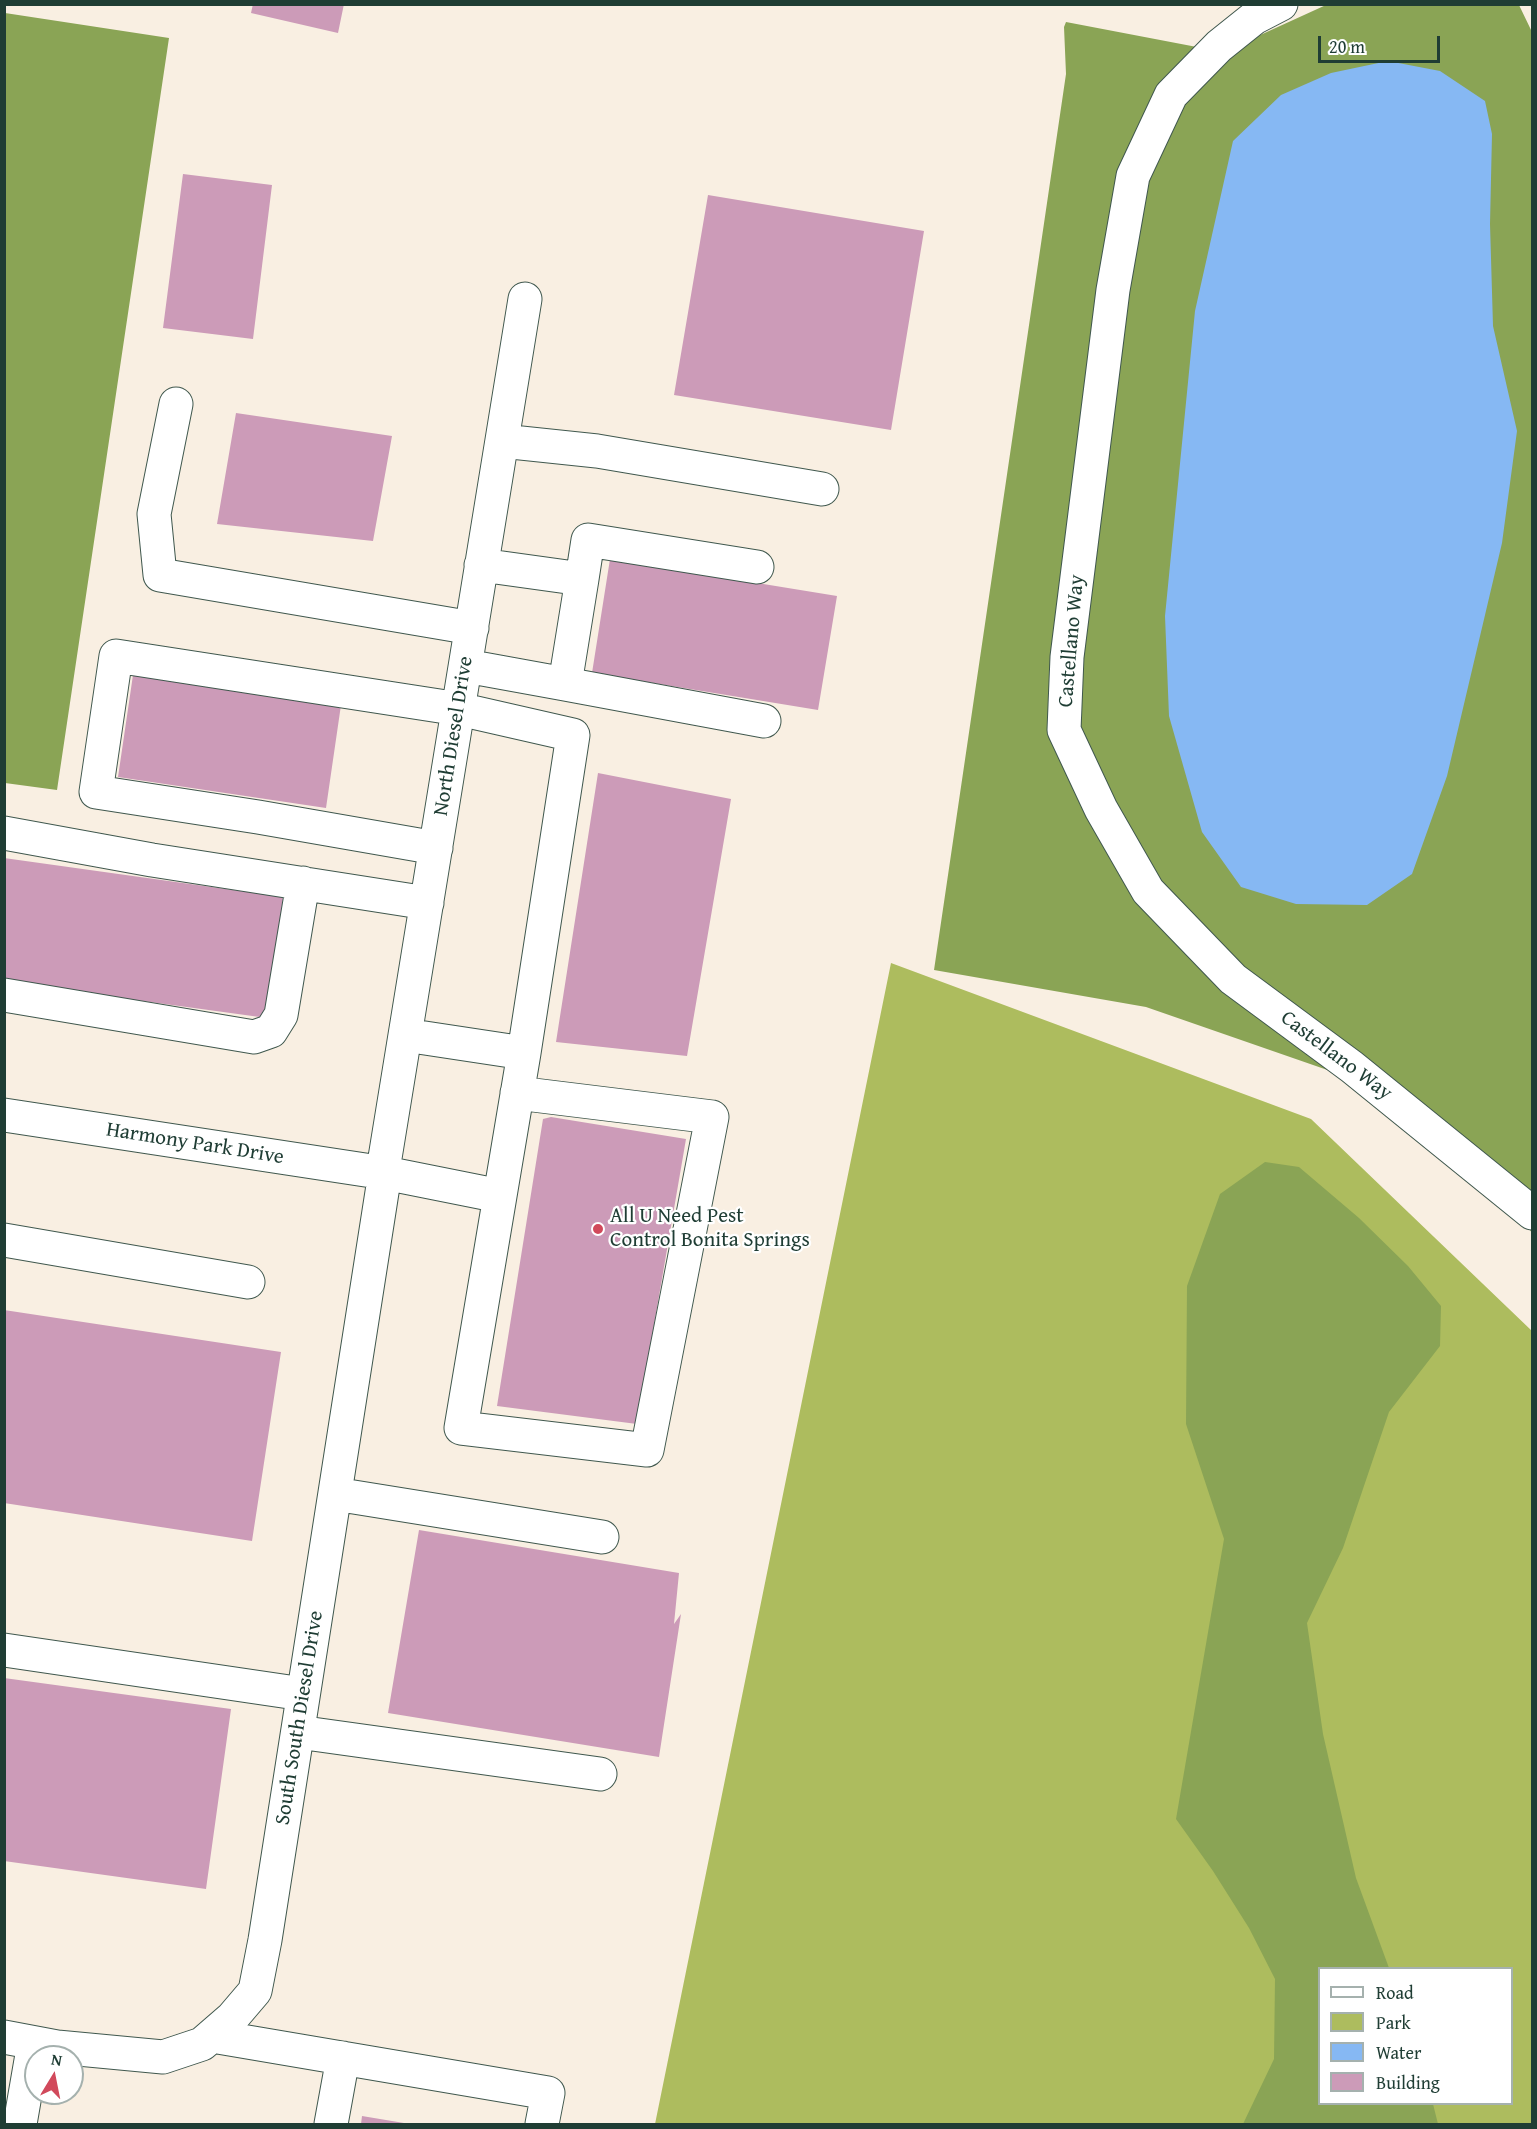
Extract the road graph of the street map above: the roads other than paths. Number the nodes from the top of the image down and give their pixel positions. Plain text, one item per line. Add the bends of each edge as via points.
1 (1262, 9) edge
2 (525, 299) dead end
3 (176, 404) dead end
4 (502, 441) junction
5 (822, 489) dead end
6 (482, 565) junction
7 (757, 567) dead end
8 (582, 579) junction
9 (472, 628) junction
10 (466, 666) junction
11 (573, 686) junction
12 (459, 709) junction
13 (764, 721) dead end
14 (573, 735) junction
15 (4, 833) edge
16 (436, 848) junction
17 (303, 884) junction
18 (427, 903) junction
19 (4, 995) edge
20 (405, 1035) junction
21 (524, 1053) junction
22 (518, 1093) junction
23 (4, 1114) edge
24 (385, 1173) junction
25 (500, 1196) junction
26 (1533, 1213) edge
27 (4, 1240) edge
28 (248, 1282) dead end
29 (335, 1494) junction
30 (602, 1537) dead end
31 (4, 1650) edge
32 (303, 1694) junction
33 (298, 1732) junction
34 (600, 1774) dead end
35 (212, 2036) junction
36 (19, 2040) edge
37 (343, 2058) junction
38 (20, 2124) edge
39 (331, 2124) edge
40 (542, 2124) edge

1 - 26 street, Castellano Way via 1171,95 1133,176 1113,290 1067,657 1064,730 1101,809 1148,891 1233,979 1352,1067
2 - 4 street, North Diesel Drive
3 - 9 street via 154,514 160,575
4 - 5 street via 597,451
4 - 6 street, North Diesel Drive
6 - 8 street
6 - 9 street, North Diesel Drive
7 - 8 street via 588,540
8 - 11 street
9 - 10 street, North Diesel Drive
10 - 11 street
10 - 12 street, North Diesel Drive
11 - 13 street
11 - 14 street
12 - 14 street
12 - 16 street, North Diesel Drive
12 - 16 street via 116,656 96,792
14 - 21 street
15 - 17 street
16 - 18 street, North Diesel Drive
17 - 18 street
17 - 19 street via 281,1015 271,1031 254,1037
18 - 20 street, North Diesel Drive
20 - 21 street
20 - 24 street, North Diesel Drive
21 - 22 street
22 - 25 street
22 - 25 street via 712,1116 647,1450 461,1428
23 - 24 street, Harmony Park Drive
24 - 25 street, Harmony Park Drive
24 - 29 street, South South Diesel Drive
27 - 28 street
29 - 30 street
29 - 32 street, South South Diesel Drive
31 - 32 street
32 - 33 street, South South Diesel Drive
33 - 34 street
33 - 35 street, South South Diesel Drive via 255,1991
35 - 36 street, South South Diesel Drive via 202,2044 163,2057
35 - 37 street
36 - 38 street
37 - 39 street
37 - 40 street via 548,2093

